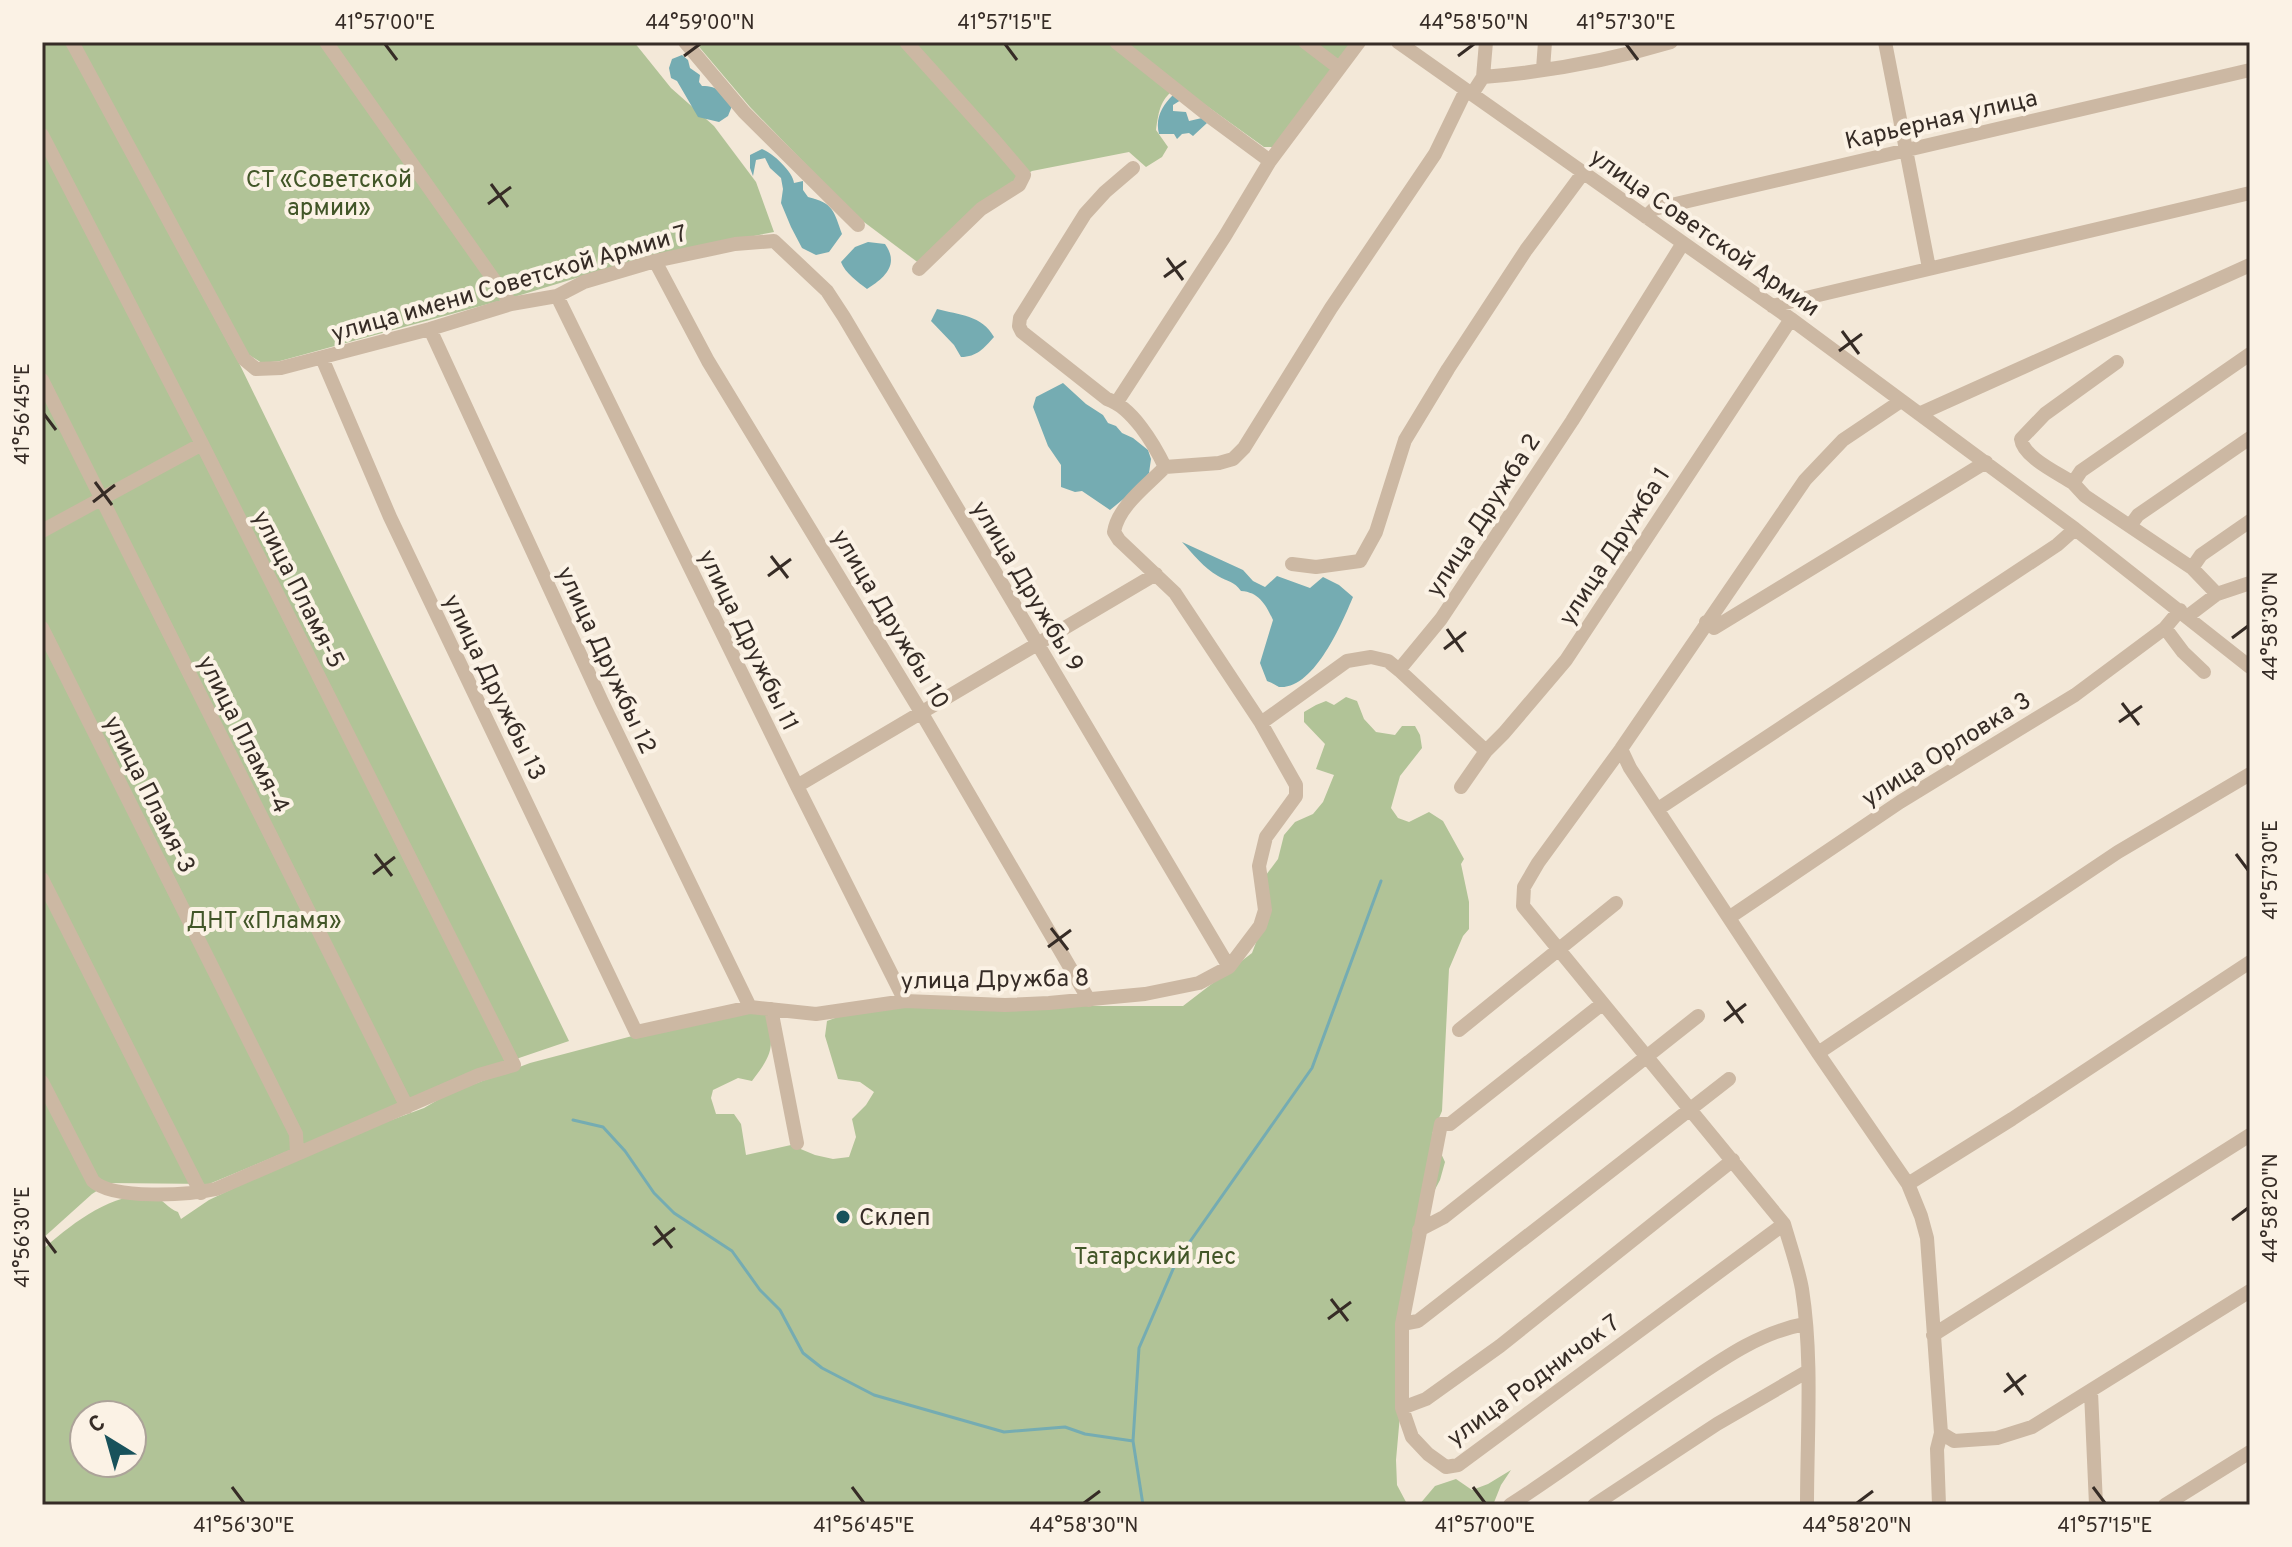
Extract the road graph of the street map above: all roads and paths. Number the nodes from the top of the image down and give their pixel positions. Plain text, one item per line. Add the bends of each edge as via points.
1 (72, 42) edge
2 (326, 42) edge
3 (685, 42) edge
4 (906, 42) edge
5 (1116, 42) edge
6 (1305, 42) edge
7 (1359, 42) edge
8 (1398, 42) edge
9 (1545, 42) edge
10 (1671, 42) edge
11 (1885, 42) edge
12 (1484, 43) edge
13 (1634, 47) edge
14 (1339, 68) junction
15 (1543, 69) junction
16 (2250, 70) edge
17 (1483, 77) junction
18 (1469, 92) junction
19 (42, 135) edge
20 (1905, 150) junction
21 (1270, 161) junction
22 (1133, 168) dead end
23 (1583, 173) junction
24 (2250, 193) edge
25 (1646, 217) junction
26 (858, 225) dead end
27 (774, 241) joint
28 (1683, 243) junction
29 (655, 261) junction
30 (2250, 265) edge
31 (1929, 268) junction
32 (919, 269) dead end
33 (557, 296) junction
34 (511, 304) junction
35 (1772, 306) junction
36 (1791, 319) junction
37 (430, 329) junction
38 (2250, 354) edge
39 (322, 358) junction
40 (2117, 362) dead end
41 (42, 380) edge
42 (1901, 401) junction
43 (1117, 402) junction
44 (1919, 414) junction
45 (2250, 438) edge
46 (202, 444) junction
47 (1986, 462) junction
48 (1165, 467) junction
49 (2073, 483) junction
50 (101, 498) junction
51 (2250, 521) edge
52 (2130, 526) junction
53 (2075, 529) junction
54 (42, 531) edge
55 (1292, 564) dead end
56 (2192, 568) junction
57 (1156, 574) junction
58 (2250, 583) edge
59 (2217, 594) junction
60 (2184, 613) junction
61 (1706, 622) junction
62 (42, 628) edge
63 (2165, 628) junction
64 (1038, 644) junction
65 (2250, 667) edge
66 (1399, 670) junction
67 (2204, 672) dead end
68 (921, 712) junction
69 (1261, 723) junction
70 (1621, 749) junction
71 (1486, 751) junction
72 (2250, 774) edge
73 (797, 786) junction
74 (1461, 787) dead end
75 (1658, 809) junction
76 (42, 879) edge
77 (1616, 903) dead end
78 (1730, 917) junction
79 (1559, 949) junction
80 (2250, 962) edge
81 (1229, 967) junction
82 (1089, 1000) junction
83 (905, 1001) junction
84 (1602, 1004) junction
85 (750, 1007) junction
86 (771, 1009) junction
87 (1698, 1016) dead end
88 (1459, 1030) dead end
89 (636, 1032) joint
90 (1818, 1053) junction
91 (1646, 1056) junction
92 (1729, 1079) dead end
93 (42, 1082) edge
94 (407, 1107) junction
95 (1690, 1109) junction
96 (2250, 1135) edge
97 (797, 1143) dead end
98 (297, 1153) junction
99 (1733, 1160) junction
100 (1908, 1184) junction
101 (201, 1193) junction
102 (1784, 1224) junction
103 (1419, 1230) junction
104 (2250, 1291) edge
105 (1402, 1324) junction
106 (1805, 1324) junction
107 (1933, 1335) junction
108 (1808, 1371) junction
109 (2091, 1392) junction
110 (1402, 1408) junction
111 (1941, 1433) junction
112 (2250, 1452) edge
113 (1510, 1505) edge
114 (1594, 1505) edge
115 (1807, 1505) edge
116 (1939, 1505) edge
117 (2096, 1505) edge
118 (2165, 1505) edge

1 - 39 street, улица имени Советской Армии 7 via 244,359 256,369
2 - 34 street
3 - 26 street via 744,112
4 - 32 street via 1024,175 1019,185 981,209
5 - 21 street
6 - 14 street
7 - 14 street
8 - 18 street, улица Советской Армии
9 - 15 street
10 - 13 street
11 - 20 street
12 - 17 street
13 - 15 street
14 - 21 street
15 - 17 street
16 - 20 street, Карьерная улица
17 - 18 street
18 - 23 street, улица Советской Армии
18 - 48 street via 1435,154 1244,448 1219,463
19 - 46 street, улица Пламя-5
20 - 25 street, Карьерная улица via 1654,209
20 - 31 street
21 - 43 street
22 - 43 street via 1085,214 1019,326
23 - 25 street, улица Советской Армии
23 - 55 street via 1526,250 1405,440 1376,532 1360,561 1316,567
24 - 31 street
25 - 28 street, улица Советской Армии
27 - 29 street, улица имени Советской Армии 7
27 - 64 street, улица Дружбы 9 via 827,291
28 - 35 street, улица Советской Армии
28 - 66 street, улица Дружба 2 via 1450,606
29 - 33 street, улица имени Советской Армии 7 via 584,282
29 - 68 street, улица Дружбы 10 via 708,361
30 - 44 street
31 - 35 street
33 - 34 street, улица имени Советской Армии 7
33 - 73 street, улица Дружбы 11
34 - 37 street, улица имени Советской Армии 7
35 - 36 street, улица Советской Армии
36 - 42 street, улица Советской Армии
36 - 71 street, улица Дружба 1 via 1566,660
37 - 39 street, улица имени Советской Армии 7
37 - 85 street, улица Дружбы 12 via 595,688
38 - 49 street via 2081,471
39 - 89 street, улица Дружбы 13 via 396,531
40 - 49 street via 2045,414 2021,439 2028,453
41 - 50 street, улица Пламя-4
42 - 44 street, улица Советской Армии
42 - 61 street via 1843,440 1805,480
43 - 48 street via 1149,437
44 - 47 street, улица Советской Армии
45 - 52 street via 2138,515
46 - 50 street
46 - 94 street, улица Пламя-5 via 514,1065
47 - 53 street, улица Советской Армии
47 - 61 street via 1714,628
48 - 57 street, улица Дружба 8 via 1120,513 1114,532
49 - 52 street
50 - 54 street
50 - 94 street, улица Пламя-4
51 - 56 street via 2201,555
52 - 56 street
53 - 60 street, улица Советской Армии
53 - 75 street
56 - 59 street
57 - 64 street
57 - 69 street, улица Дружба 8 via 1175,593
58 - 59 street, улица Орловка 3
59 - 60 street, улица Орловка 3
60 - 63 street, улица Орловка 3
60 - 65 street, улица Советской Армии
61 - 70 street
62 - 98 street, улица Пламя-3 via 296,1134
63 - 67 street
63 - 78 street, улица Орловка 3 via 2075,695 1900,802
64 - 68 street
64 - 81 street, улица Дружбы 9
66 - 69 street via 1371,657 1347,661
66 - 71 street
68 - 73 street
68 - 82 street, улица Дружбы 10
69 - 81 street, улица Дружба 8 via 1296,785 1296,796 1266,837 1259,866 1265,910 1260,926
70 - 75 street
70 - 79 street via 1524,887 1523,906
71 - 74 street, улица Дружба 1
72 - 90 street via 2118,852
73 - 83 street, улица Дружбы 11
75 - 78 street
76 - 101 street
77 - 79 street
78 - 90 street
79 - 84 street
79 - 88 street
80 - 100 street
81 - 82 street, улица Дружба 8 via 1199,983
82 - 83 street, улица Дружба 8 via 1005,1005
83 - 86 street, улица Дружба 8 via 816,1014
84 - 91 street
84 - 103 street, улица Родничок 7 via 1450,1124 1441,1124
85 - 86 street, улица Дружба 8
85 - 89 street, улица Дружба 8
86 - 97 street
87 - 91 street
90 - 100 street
91 - 95 street
91 - 103 street via 1444,1217
92 - 95 street
93 - 101 street via 99,1187
94 - 98 street
95 - 99 street
95 - 105 street via 1418,1321
96 - 107 street
98 - 101 street
99 - 102 street
99 - 110 street via 1500,1346 1426,1399
100 - 107 street via 1927,1238
102 - 106 street
102 - 110 street, улица Родничок 7 via 1458,1465 1446,1467 1428,1454 1412,1437
103 - 105 street, улица Родничок 7
104 - 109 street
105 - 110 street, улица Родничок 7
106 - 108 street
106 - 113 street via 1737,1349
107 - 111 street
108 - 114 street
108 - 115 street
109 - 111 street via 2019,1432 1954,1441
109 - 117 street
111 - 116 street
112 - 118 street

